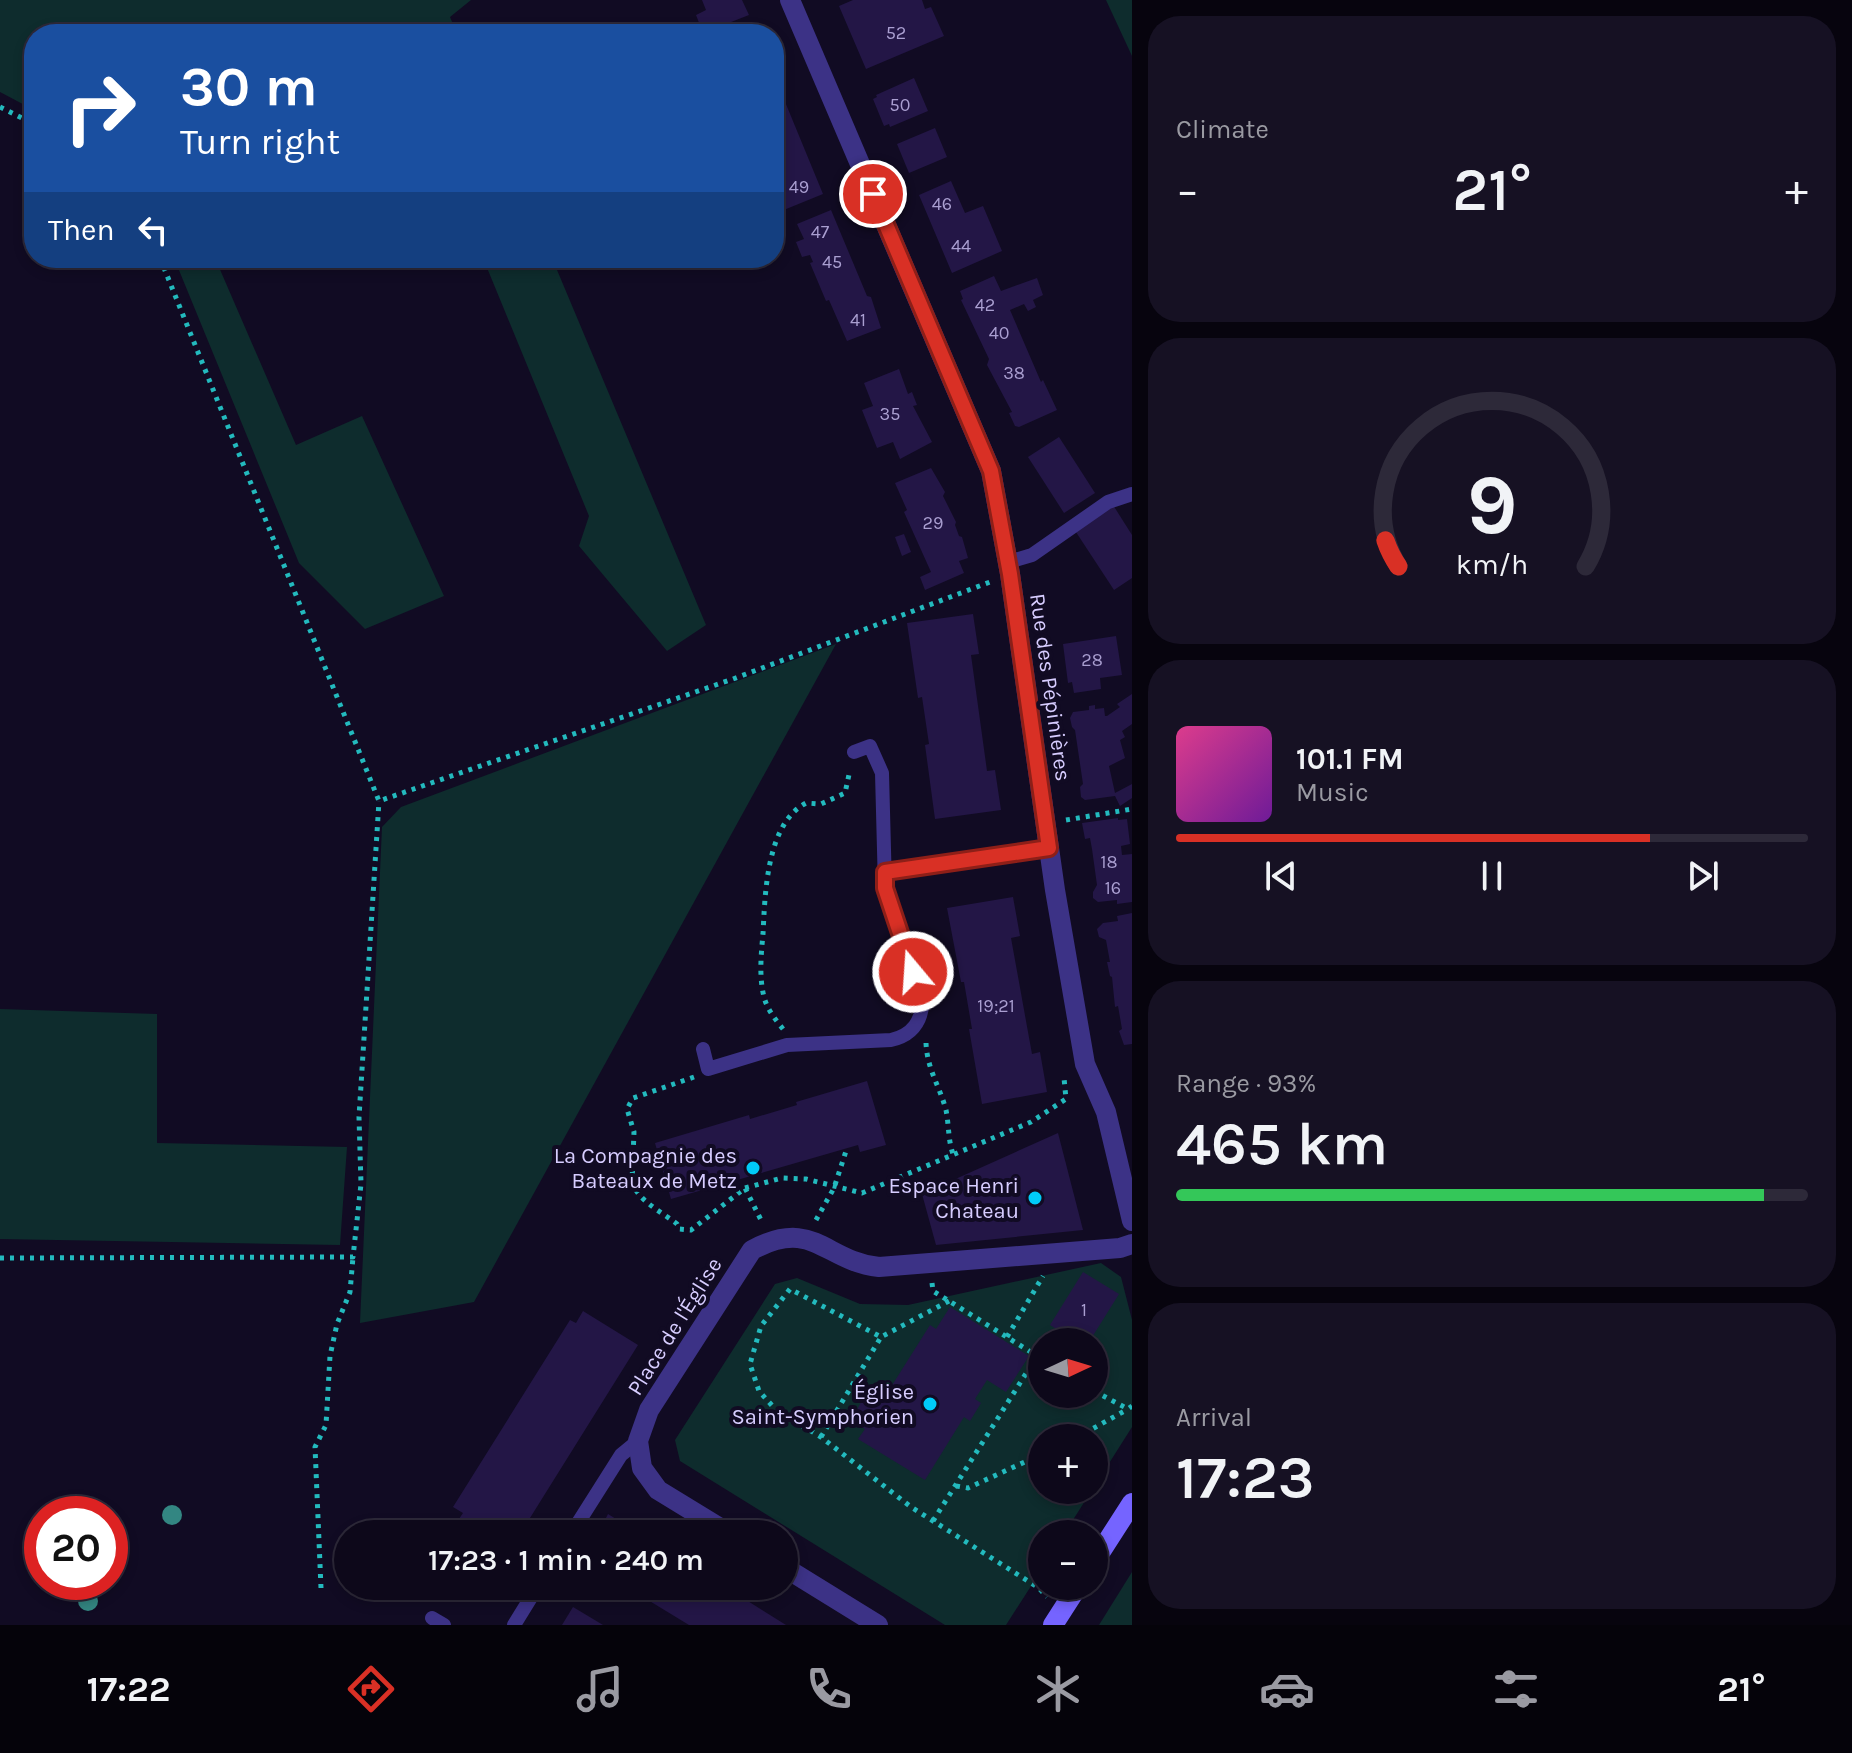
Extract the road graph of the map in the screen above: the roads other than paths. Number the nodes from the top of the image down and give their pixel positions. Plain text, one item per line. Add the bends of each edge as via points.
1 (790, 0) edge
2 (1132, 494) edge
3 (1009, 568) junction
4 (854, 752) road end
5 (1049, 848) junction
6 (885, 872) junction
7 (703, 1049) dead end
8 (1132, 1221) edge
9 (1132, 1244) edge
10 (638, 1441) junction
11 (1132, 1503) edge
12 (580, 1520) edge
13 (707, 1520) edge
14 (1108, 1540) edge
15 (798, 1576) edge
16 (529, 1600) edge
17 (1069, 1600) edge
18 (1057, 1619) edge
19 (514, 1625) edge
20 (878, 1625) edge

1 - 3 street, Rue des Pépinières via 991,471
2 - 3 lane via 1108,502
3 - 5 street, Rue des Pépinières
4 - 6 lane via 870,746 882,773
5 - 6 lane
5 - 8 street, Rue des Pépinières via 1085,1064 1106,1112
6 - 7 lane via 885,888 923,999 922,1016 914,1028 891,1040 787,1045 708,1069
9 - 10 street, Place de l'Église via 879,1267 864,1266 806,1238 770,1240 741,1264 649,1410
10 - 12 lane via 621,1455
10 - 13 street via 642,1468 658,1490
11 - 14 main road
15 - 20 street
16 - 19 lane
17 - 18 main road

